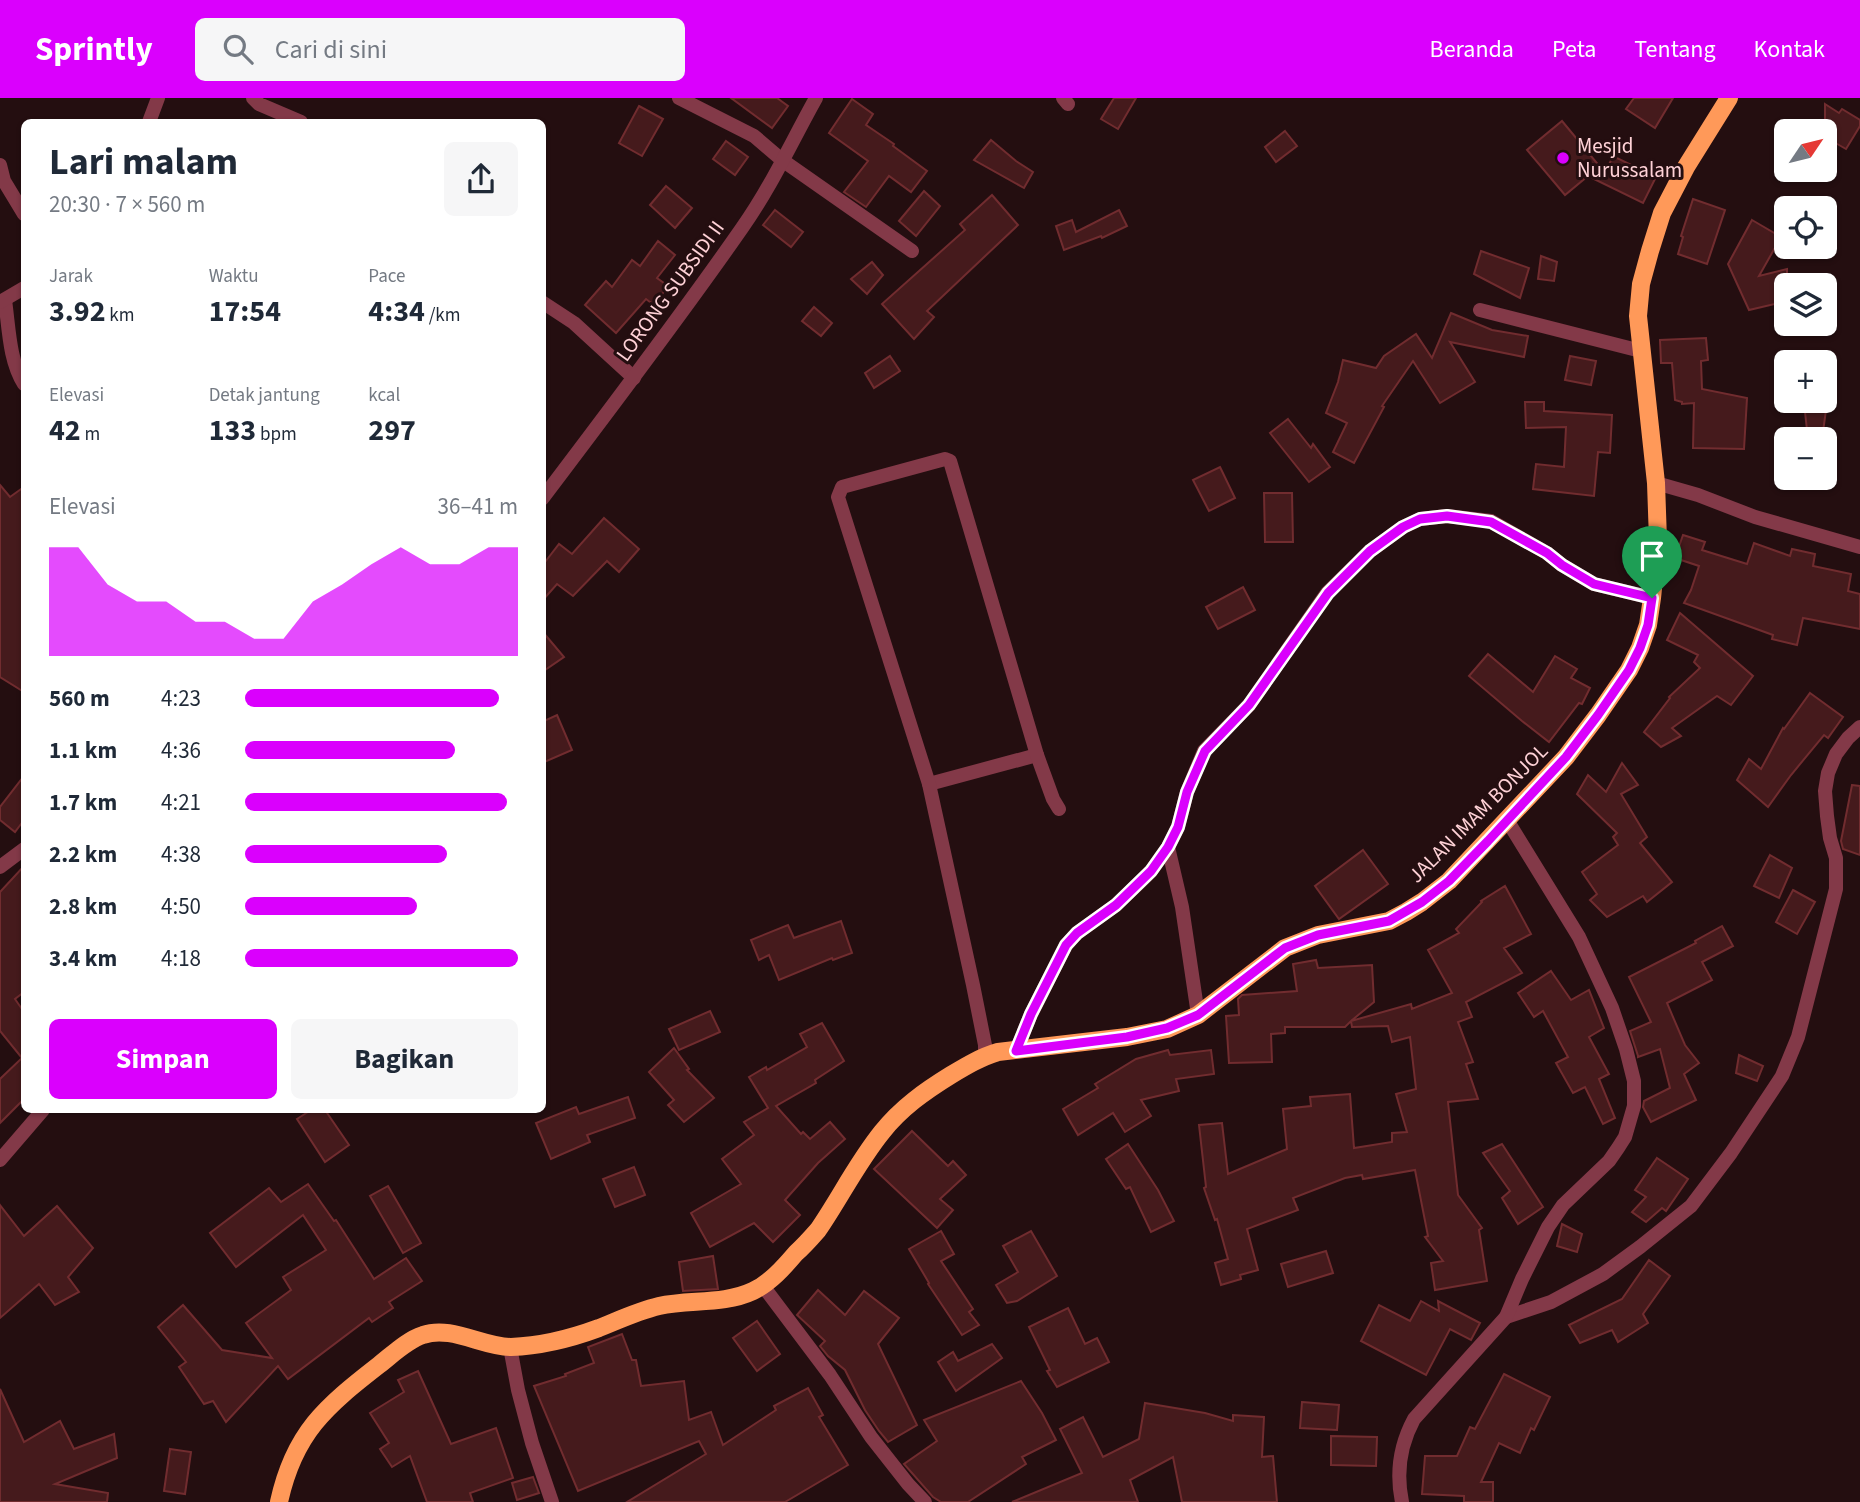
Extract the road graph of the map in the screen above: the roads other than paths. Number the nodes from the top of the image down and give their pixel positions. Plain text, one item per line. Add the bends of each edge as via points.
1 (158, 98) edge
2 (253, 98) edge
3 (678, 98) edge
4 (816, 98) edge
5 (1729, 98) edge
6 (150, 119) edge
7 (294, 119) edge
8 (782, 160) junction
9 (0, 165) edge
10 (21, 209) edge
11 (912, 251) dead end
12 (21, 290) edge
13 (3, 301) edge
14 (546, 305) edge
15 (1480, 310) dead end
16 (1641, 351) junction
17 (634, 378) junction
18 (21, 380) edge
19 (1656, 483) junction
20 (546, 494) edge
21 (1860, 547) edge
22 (1652, 598) junction
23 (1860, 727) edge
24 (1037, 755) junction
25 (929, 784) junction
26 (1059, 809) dead end
27 (1507, 820) junction
28 (1168, 847) junction
29 (21, 851) edge
30 (0, 867) edge
31 (1198, 1015) junction
32 (1016, 1051) junction
33 (985, 1056) junction
34 (40, 1113) edge
35 (0, 1160) edge
36 (764, 1286) junction
37 (1506, 1317) junction
38 (510, 1347) junction
39 (279, 1502) edge
40 (552, 1502) edge
41 (925, 1502) edge
42 (1402, 1502) edge

1 - 6 street
2 - 7 street
3 - 8 street via 737,125
4 - 8 street, LORONG SUBSIDI II
5 - 16 main road, JALAN IMAM BONJOL via 1662,213 1641,284
8 - 11 street
8 - 17 street, LORONG SUBSIDI II via 743,227
9 - 10 street
12 - 13 street
13 - 18 street
14 - 17 street via 574,323
15 - 16 street
16 - 19 main road, JALAN IMAM BONJOL
17 - 20 street, LORONG SUBSIDI II
19 - 21 street
19 - 22 main road, JALAN IMAM BONJOL via 1658,540
22 - 27 main road, JALAN IMAM BONJOL via 1648,625 1629,670 1566,757
22 - 28 street via 1594,584 1491,522 1447,516 1412,523 1370,551 1340,580 1249,705 1205,751
23 - 37 street via 1836,754 1828,773 1825,791 1836,889 1798,1037 1782,1076 1691,1206 1603,1274 1550,1302
24 - 25 street
24 - 25 street via 952,466 945,459 932,462 842,487 838,497
24 - 26 street
25 - 33 street
27 - 31 main road, JALAN IMAM BONJOL via 1449,881 1422,902 1389,921 1318,935 1285,948
27 - 37 street via 1579,937 1612,1008 1634,1081 1634,1106 1625,1137 1609,1161 1556,1214
28 - 31 street
28 - 32 street via 1140,882 1066,945
29 - 30 street
31 - 32 main road, JALAN IMAM BONJOL via 1127,1037
32 - 33 main road, JALAN IMAM BONJOL
33 - 36 main road, JALAN IMAM BONJOL via 929,1088 883,1130 816,1232
34 - 35 street
36 - 38 main road, JALAN IMAM BONJOL via 725,1300 659,1306 549,1343
36 - 41 street via 877,1445
37 - 42 street via 1408,1429 1399,1484
38 - 39 main road, JALAN IMAM BONJOL via 435,1333 402,1347 313,1423 292,1459
38 - 40 street via 532,1443

